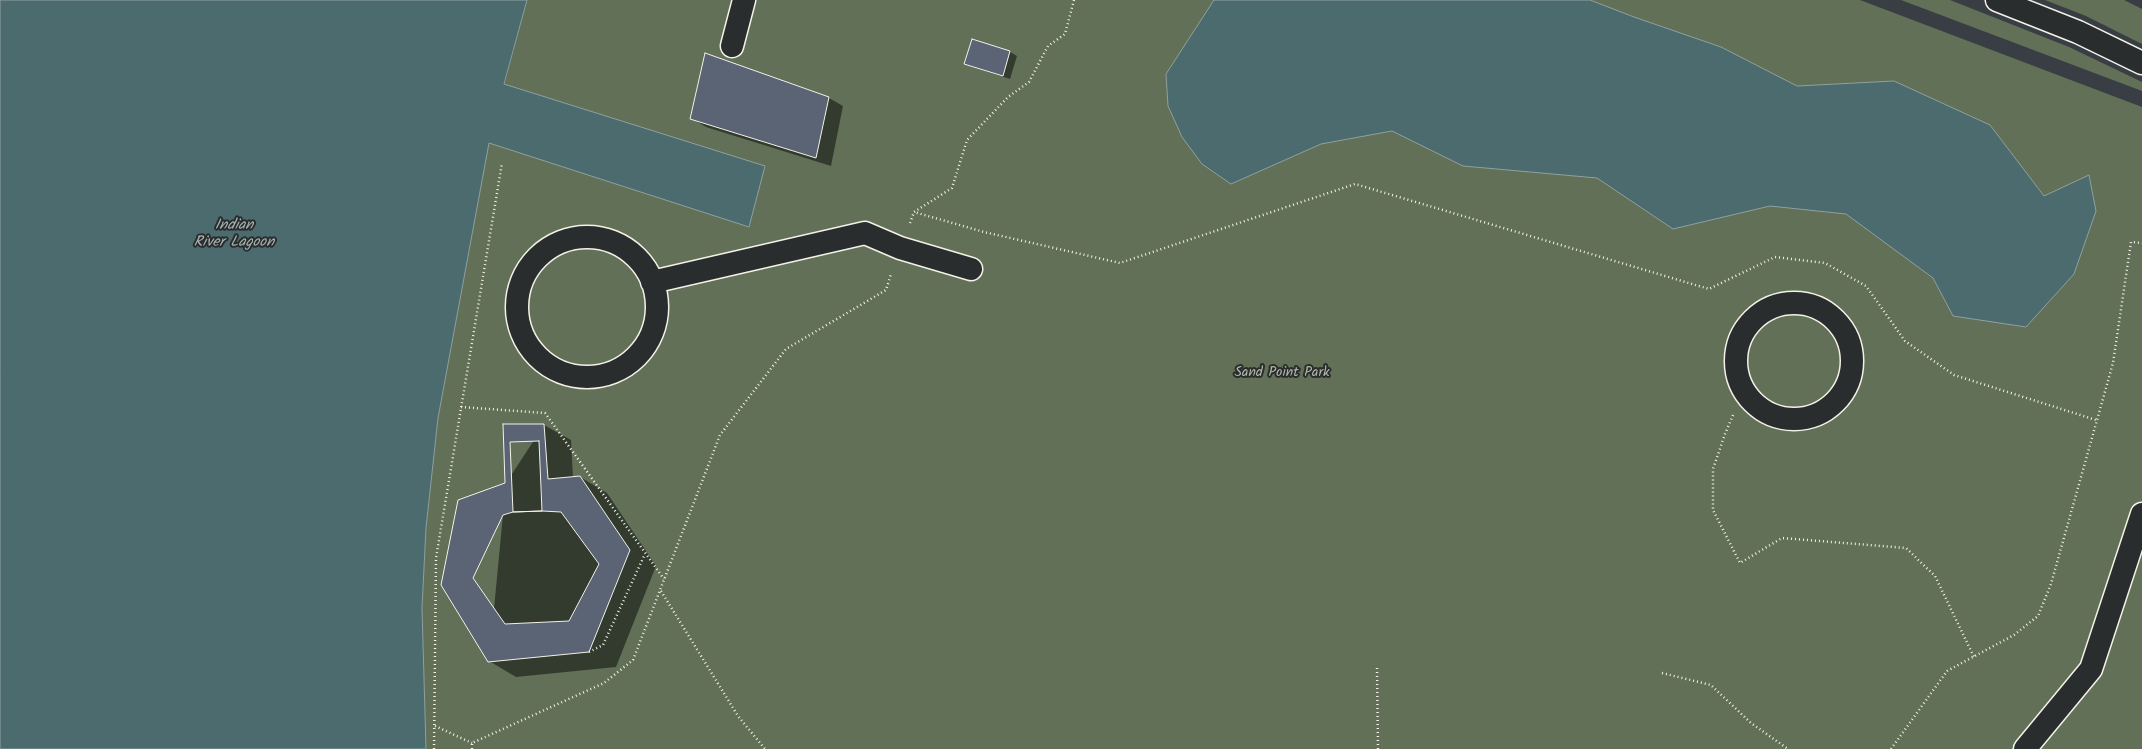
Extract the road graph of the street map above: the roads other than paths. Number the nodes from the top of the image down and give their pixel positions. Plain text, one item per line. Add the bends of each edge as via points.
1 (744, 0) edge
2 (1997, 0) edge
3 (732, 46) dead end
4 (2142, 63) edge
5 (971, 269) dead end
6 (652, 282) junction
7 (1838, 325) joint
8 (2142, 514) edge
9 (2025, 749) edge

1 - 3 main road
2 - 4 main road via 2078,32
5 - 6 main road via 900,248 865,232
6 - 6 main road via 650,274 636,256 617,242 594,237 571,238 550,247 532,262 521,282 516,304 519,327 529,348 546,365 567,375 590,378 614,373 634,361 649,343 657,320 657,297
7 - 7 main road via 1824,312 1806,305 1787,303 1769,308 1753,319 1742,335 1736,353 1736,372 1743,390 1755,405 1772,415 1790,419 1809,418 1826,410 1840,396 1849,379 1852,360 1848,341
8 - 9 main road via 2091,669

